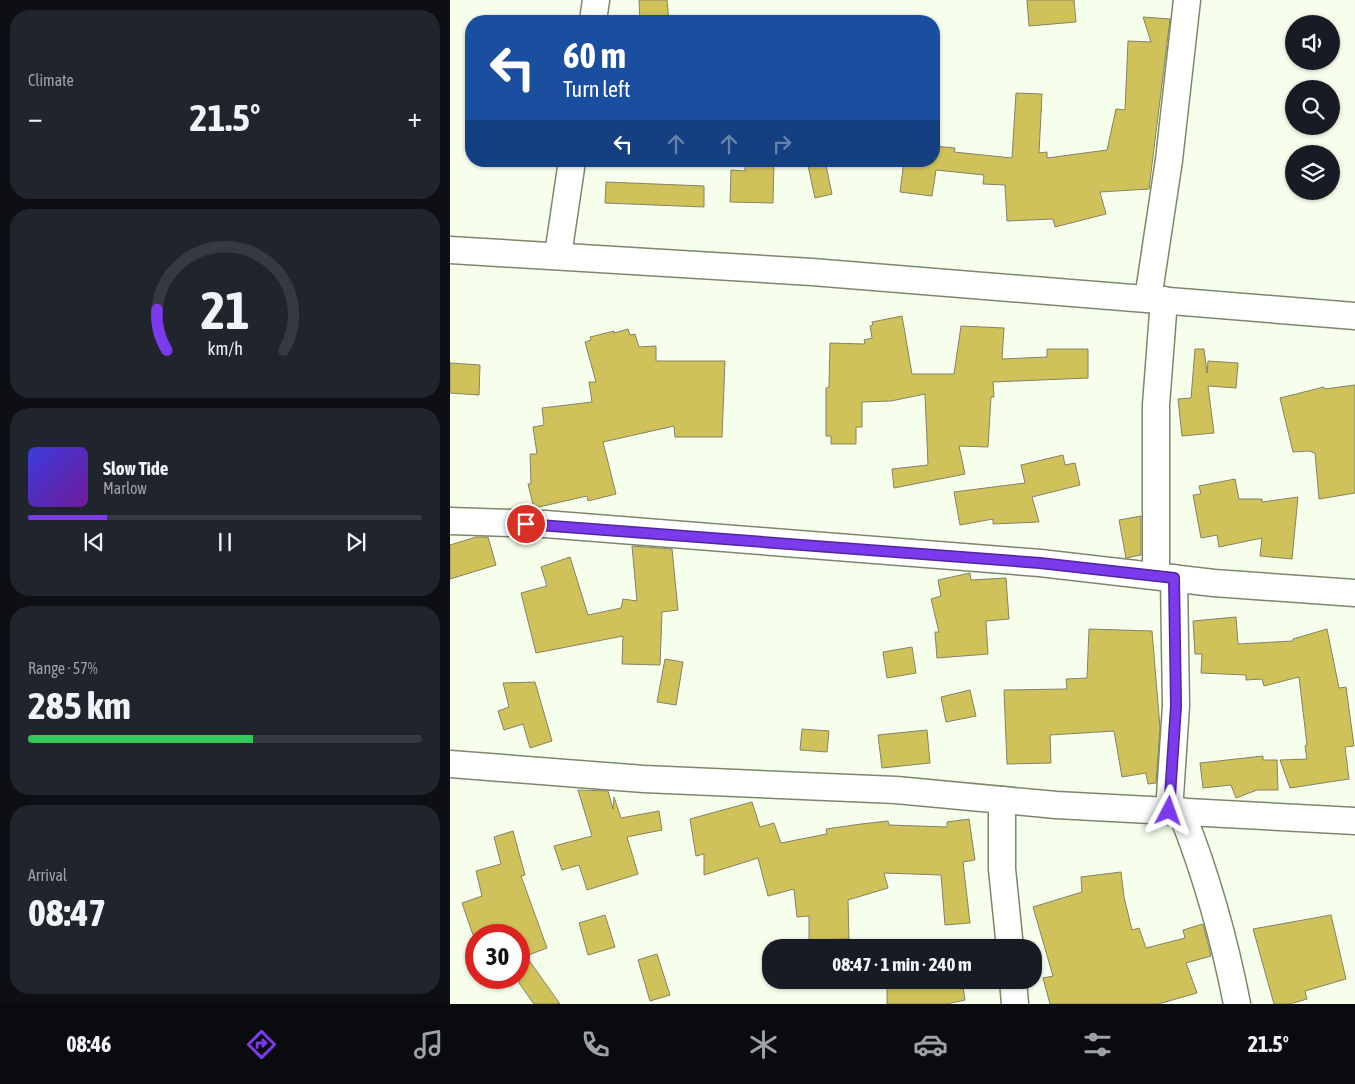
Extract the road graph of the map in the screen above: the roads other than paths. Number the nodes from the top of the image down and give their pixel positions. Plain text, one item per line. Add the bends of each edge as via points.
1 (596, 0) edge
2 (1187, 0) edge
3 (594, 15) edge
4 (571, 167) edge
5 (450, 250) edge
6 (558, 255) junction
7 (1156, 300) junction
8 (1355, 316) edge
9 (450, 521) edge
10 (1165, 577) junction
11 (1355, 593) edge
12 (450, 764) edge
13 (1002, 800) junction
14 (1175, 811) junction
15 (1355, 821) edge
16 (1009, 939) edge
17 (1014, 989) edge
18 (1015, 1004) edge
19 (1237, 1004) edge

1 - 3 street
2 - 7 street
4 - 6 street
5 - 6 street
6 - 7 street
7 - 8 street
7 - 10 street via 1156,405
9 - 10 street via 545,524 1040,563
10 - 11 street
10 - 14 street via 1176,706
12 - 13 street via 644,779 896,790
13 - 14 street
13 - 16 street via 1002,869
14 - 15 street
14 - 19 street via 1213,899
17 - 18 street

